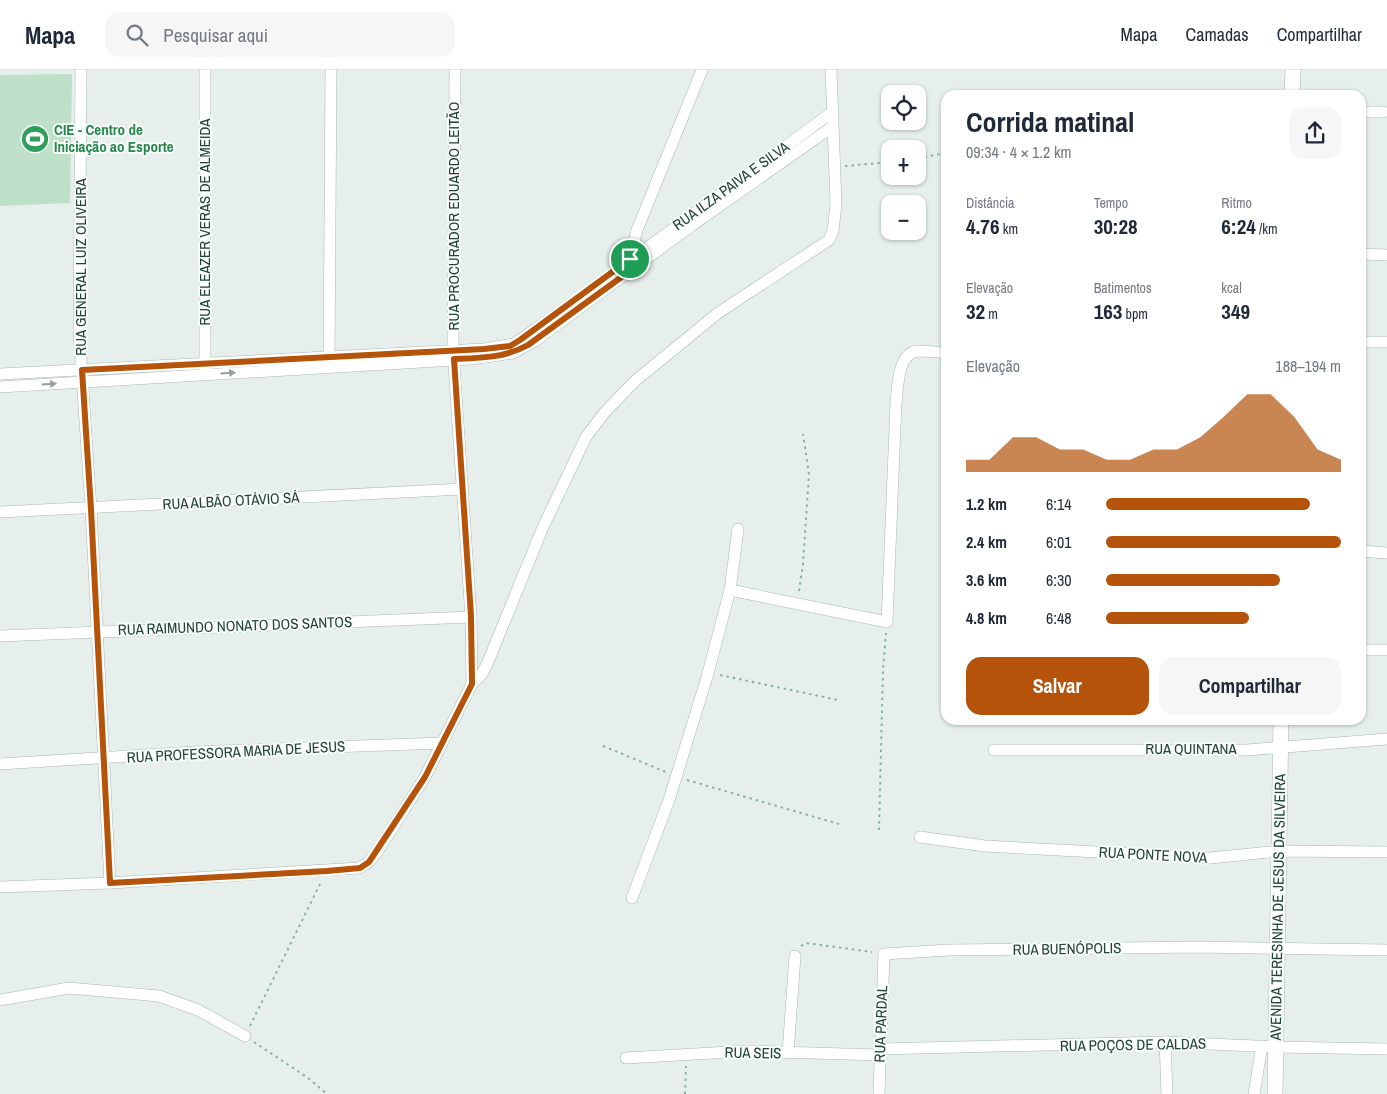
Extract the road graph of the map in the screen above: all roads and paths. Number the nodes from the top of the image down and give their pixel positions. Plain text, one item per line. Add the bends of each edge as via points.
1 (81, 70) edge
2 (205, 70) edge
3 (331, 70) edge
4 (455, 70) edge
5 (702, 70) edge
6 (831, 70) edge
7 (1293, 70) edge
8 (1292, 90) edge
9 (831, 112) junction
10 (1366, 112) edge
11 (1383, 112) dead end
12 (832, 126) junction
13 (941, 154) edge
14 (926, 157) edge
15 (881, 163) edge
16 (835, 167) junction
17 (1366, 254) edge
18 (1387, 255) edge
19 (630, 259) junction
20 (627, 273) junction
21 (1366, 342) edge
22 (1387, 342) edge
23 (941, 353) edge
24 (453, 355) junction
25 (328, 362) junction
26 (205, 369) junction
27 (82, 370) junction
28 (0, 374) edge
29 (83, 383) junction
30 (0, 387) edge
31 (803, 434) dead end
32 (462, 489) junction
33 (91, 509) junction
34 (0, 512) edge
35 (738, 529) dead end
36 (1366, 551) edge
37 (1387, 553) edge
38 (730, 590) junction
39 (798, 604) junction
40 (471, 616) junction
41 (887, 622) junction
42 (97, 632) junction
43 (0, 636) edge
44 (1366, 650) edge
45 (1387, 650) edge
46 (708, 673) junction
47 (472, 684) junction
48 (838, 700) dead end
49 (1281, 725) edge
50 (1387, 739) edge
51 (442, 743) junction
52 (603, 746) dead end
53 (1281, 746) junction
54 (994, 750) dead end
55 (105, 759) junction
56 (0, 764) edge
57 (676, 776) junction
58 (839, 824) dead end
59 (878, 830) dead end
60 (920, 837) dead end
61 (1280, 851) junction
62 (1387, 852) edge
63 (327, 871) junction
64 (110, 883) junction
65 (0, 887) edge
66 (632, 898) dead end
67 (1277, 948) junction
68 (1387, 950) edge
69 (884, 954) junction
70 (795, 956) joint
71 (0, 1000) edge
72 (245, 1036) junction
73 (1165, 1042) junction
74 (1269, 1047) junction
75 (1387, 1049) edge
76 (880, 1052) junction
77 (686, 1053) junction
78 (788, 1053) junction
79 (626, 1058) dead end
80 (327, 1094) edge
81 (685, 1094) edge
82 (880, 1094) edge
83 (1167, 1094) edge
84 (1254, 1094) edge
85 (1275, 1094) edge

1 - 27 street, RUA GENERAL LUIZ OLIVEIRA via 79,332
2 - 26 street, RUA ELEAZER VERAS DE ALMEIDA
3 - 25 street
4 - 24 street, RUA PROCURADOR EDUARDO LEITÃO
5 - 19 street via 637,230
6 - 9 street
7 - 8 street
9 - 12 street
9 - 19 street, RUA ILZA PAIVA E SILVA
10 - 11 street
12 - 16 street
12 - 20 street, RUA ILZA PAIVA E SILVA
13 - 14 path
15 - 16 path
16 - 47 street via 836,219 829,240 718,313 622,392 586,436 543,527 488,662
17 - 18 street
19 - 20 street
19 - 24 street, RUA ILZA PAIVA E SILVA via 514,344
20 - 24 street, RUA ILZA PAIVA E SILVA via 520,350 497,356
21 - 22 street
23 - 41 street via 916,351 905,359 899,374
24 - 25 street, RUA ILZA PAIVA E SILVA
24 - 32 street, RUA PROCURADOR EDUARDO LEITÃO
25 - 26 street, RUA ILZA PAIVA E SILVA
26 - 27 street, RUA ILZA PAIVA E SILVA
26 - 29 street, RUA ILZA PAIVA E SILVA
27 - 28 street, RUA ILZA PAIVA E SILVA
27 - 29 street, RUA GENERAL LUIZ OLIVEIRA
30 -> 29 street, RUA ILZA PAIVA E SILVA
29 - 33 street, RUA GENERAL LUIZ OLIVEIRA
31 - 39 path via 809,474
32 - 33 street, RUA ALBÃO OTÁVIO SÁ
32 - 40 street, RUA PROCURADOR EDUARDO LEITÃO
33 - 34 street, RUA ALBÃO OTÁVIO SÁ
33 - 42 street, RUA GENERAL LUIZ OLIVEIRA
35 - 38 street
36 - 37 street
38 - 39 street
38 - 46 street
39 - 41 street
40 - 42 street, RUA RAIMUNDO NONATO DOS SANTOS
40 - 47 street, RUA PROCURADOR EDUARDO LEITÃO
41 - 59 path
42 - 43 street, RUA RAIMUNDO NONATO DOS SANTOS
42 - 55 street, RUA GENERAL LUIZ OLIVEIRA
44 - 45 street
46 - 48 path
46 - 57 street
47 - 51 street, RUA PROCURADOR EDUARDO LEITÃO
49 - 53 street, AVENIDA TERESINHA DE JESUS DA SILVEIRA
50 - 53 street, RUA QUINTANA
51 - 55 street, RUA PROFESSORA MARIA DE JESUS via 194,752
51 - 63 street, RUA PROCURADOR EDUARDO LEITÃO via 410,802 369,862 360,868
52 - 57 path
53 - 54 street, RUA QUINTANA via 1247,750
53 - 61 street, AVENIDA TERESINHA DE JESUS DA SILVEIRA
55 - 56 street, RUA PROFESSORA MARIA DE JESUS
55 - 64 street, RUA GENERAL LUIZ OLIVEIRA
57 - 58 path
57 - 66 street
60 - 61 street, RUA PONTE NOVA via 985,846 1187,858 1238,857
61 - 62 street, RUA PONTE NOVA
61 - 67 street, AVENIDA TERESINHA DE JESUS DA SILVEIRA
63 - 64 street, RUA PROCURADOR EDUARDO LEITÃO
63 - 72 path
64 - 65 street, RUA PROCURADOR EDUARDO LEITÃO
67 - 68 street, RUA BUENÓPOLIS
67 - 69 street, RUA BUENÓPOLIS via 949,950
67 - 74 street, AVENIDA TERESINHA DE JESUS DA SILVEIRA
69 - 70 path via 806,943
69 - 76 street, RUA PARDAL
70 - 78 street
71 - 72 street via 69,988 159,996 198,1010
72 - 80 path
73 - 74 street, RUA POÇOS DE CALDAS
73 - 76 street, RUA POÇOS DE CALDAS
73 - 83 street
74 - 75 street, RUA POÇOS DE CALDAS
74 - 84 street
74 - 85 street, AVENIDA TERESINHA DE JESUS DA SILVEIRA
76 - 78 street, RUA SEIS
76 - 82 street, RUA PARDAL
77 - 78 street, RUA SEIS
77 - 79 street, RUA SEIS
77 - 81 path

